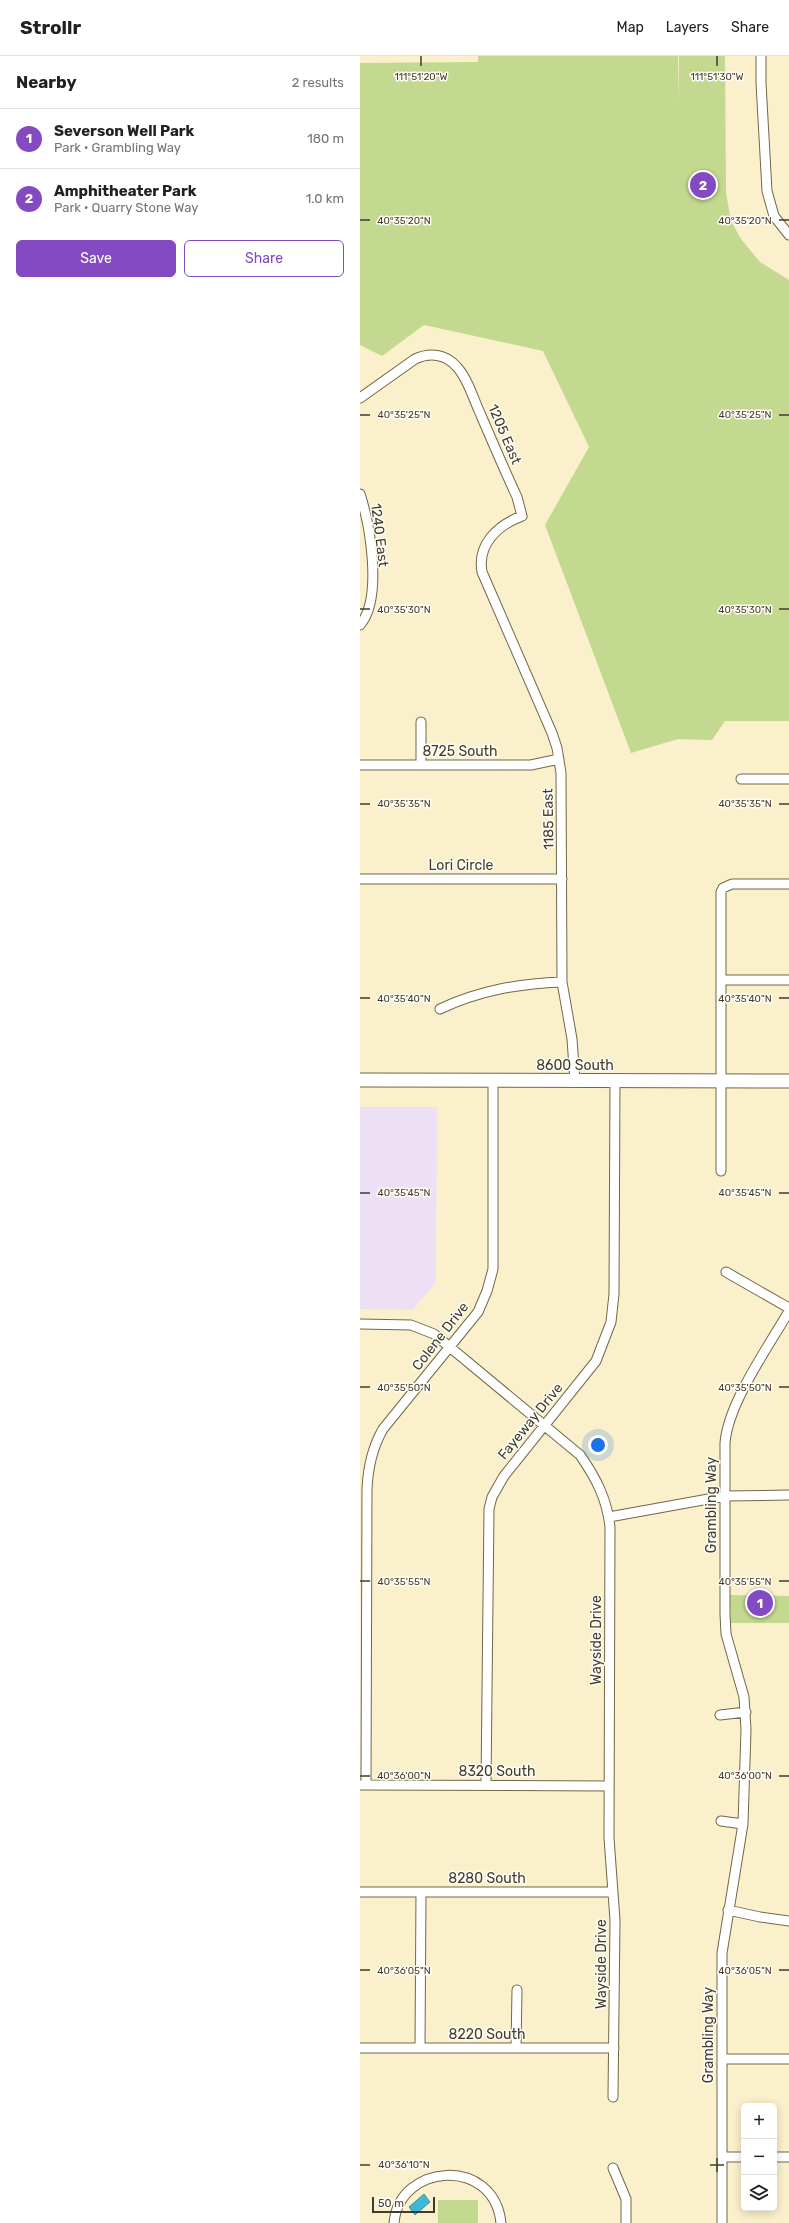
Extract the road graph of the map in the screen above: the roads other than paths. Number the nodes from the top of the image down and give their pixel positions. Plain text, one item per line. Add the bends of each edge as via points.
1 (761, 56) edge
2 (789, 235) edge
3 (360, 398) edge
4 (360, 494) edge
5 (482, 572) joint
6 (360, 625) edge
7 (421, 722) dead end
8 (560, 759) junction
9 (360, 765) edge
10 (421, 765) junction
11 (741, 779) dead end
12 (789, 779) edge
13 (360, 879) edge
14 (562, 879) junction
15 (789, 884) edge
16 (721, 980) junction
17 (789, 980) edge
18 (562, 982) junction
19 (440, 1009) dead end
20 (360, 1080) edge
21 (493, 1081) junction
22 (575, 1081) junction
23 (615, 1081) junction
24 (720, 1081) junction
25 (789, 1081) edge
26 (721, 1171) dead end
27 (726, 1272) dead end
28 (789, 1309) edge
29 (360, 1324) edge
30 (450, 1346) junction
31 (545, 1424) junction
32 (789, 1495) edge
33 (725, 1496) junction
34 (609, 1517) junction
35 (746, 1712) junction
36 (720, 1714) dead end
37 (363, 1785) edge
38 (486, 1785) junction
39 (609, 1786) junction
40 (721, 1821) dead end
41 (743, 1824) junction
42 (360, 1892) edge
43 (421, 1892) junction
44 (613, 1892) junction
45 (728, 1910) junction
46 (789, 1921) edge
47 (517, 1990) dead end
48 (360, 2048) edge
49 (420, 2048) junction
50 (516, 2048) junction
51 (614, 2048) junction
52 (722, 2059) junction
53 (789, 2059) edge
54 (613, 2097) dead end
55 (722, 2157) junction
56 (741, 2157) edge
57 (777, 2157) edge
58 (789, 2157) edge
59 (613, 2168) dead end
60 (394, 2223) edge
61 (501, 2223) edge
62 (626, 2223) edge
63 (722, 2223) edge

1 - 2 street via 767,191 774,216
3 - 5 street, 1205 East via 424,355 441,356 456,366 468,385 517,497 522,516 500,527 486,544 481,553
4 - 6 street, 1240 East via 369,532 372,593 368,612
5 - 8 street, 1185 East via 552,733
7 - 10 street
8 - 10 street, 8725 South via 531,765
8 - 14 street, 1185 East
9 - 10 street, 8725 South
11 - 12 street
13 - 14 street, Lori Circle
14 - 18 street, 1185 East
15 - 16 street via 737,884 724,888 721,897
16 - 17 street
16 - 24 street
18 - 19 street via 498,988 477,993
18 - 22 street, 1185 East via 572,1039
20 - 21 main road, 8600 South
21 - 22 main road, 8600 South
21 - 30 street, Colene Drive via 493,1269 478,1312
22 - 23 main road, 8600 South
23 - 24 main road, 8600 South
23 - 31 street, Fayeway Drive via 614,1294 611,1322 596,1361
24 - 25 main road, 8600 South
24 - 26 street
27 - 28 street
28 - 33 street, Grambling Way via 731,1415 725,1438
29 - 30 street, Wayside Drive via 411,1325 434,1334
30 - 31 street, Wayside Drive
30 - 37 street, Colene Drive via 384,1429 377,1440 369,1465
31 - 34 street, Wayside Drive via 580,1455 592,1471 605,1500
31 - 38 street, Fayeway Drive via 504,1476 492,1497 489,1509
32 - 33 street
33 - 34 street
33 - 35 street, Grambling Way via 724,1614 726,1634
34 - 39 street, Wayside Drive
35 - 36 street
35 - 41 street, Grambling Way via 746,1787
37 - 38 street, 8320 South
38 - 39 street, 8320 South
39 - 44 street, Wayside Drive
40 - 41 street
41 - 45 street, Grambling Way
42 - 43 street, 8280 South
43 - 44 street, 8280 South
43 - 49 street
44 - 51 street, Wayside Drive
45 - 46 street
45 - 52 street, Grambling Way via 722,1953
47 - 50 street
48 - 49 street, 8220 South
49 - 50 street, 8220 South
50 - 51 street, 8220 South
51 - 54 street, Wayside Drive
52 - 53 street
52 - 55 street, Grambling Way
55 - 56 street
55 - 63 street, Grambling Way
57 - 58 street
59 - 62 street via 626,2200
60 - 61 street via 399,2202 412,2188 431,2179 448,2176 471,2179 488,2190 496,2200

